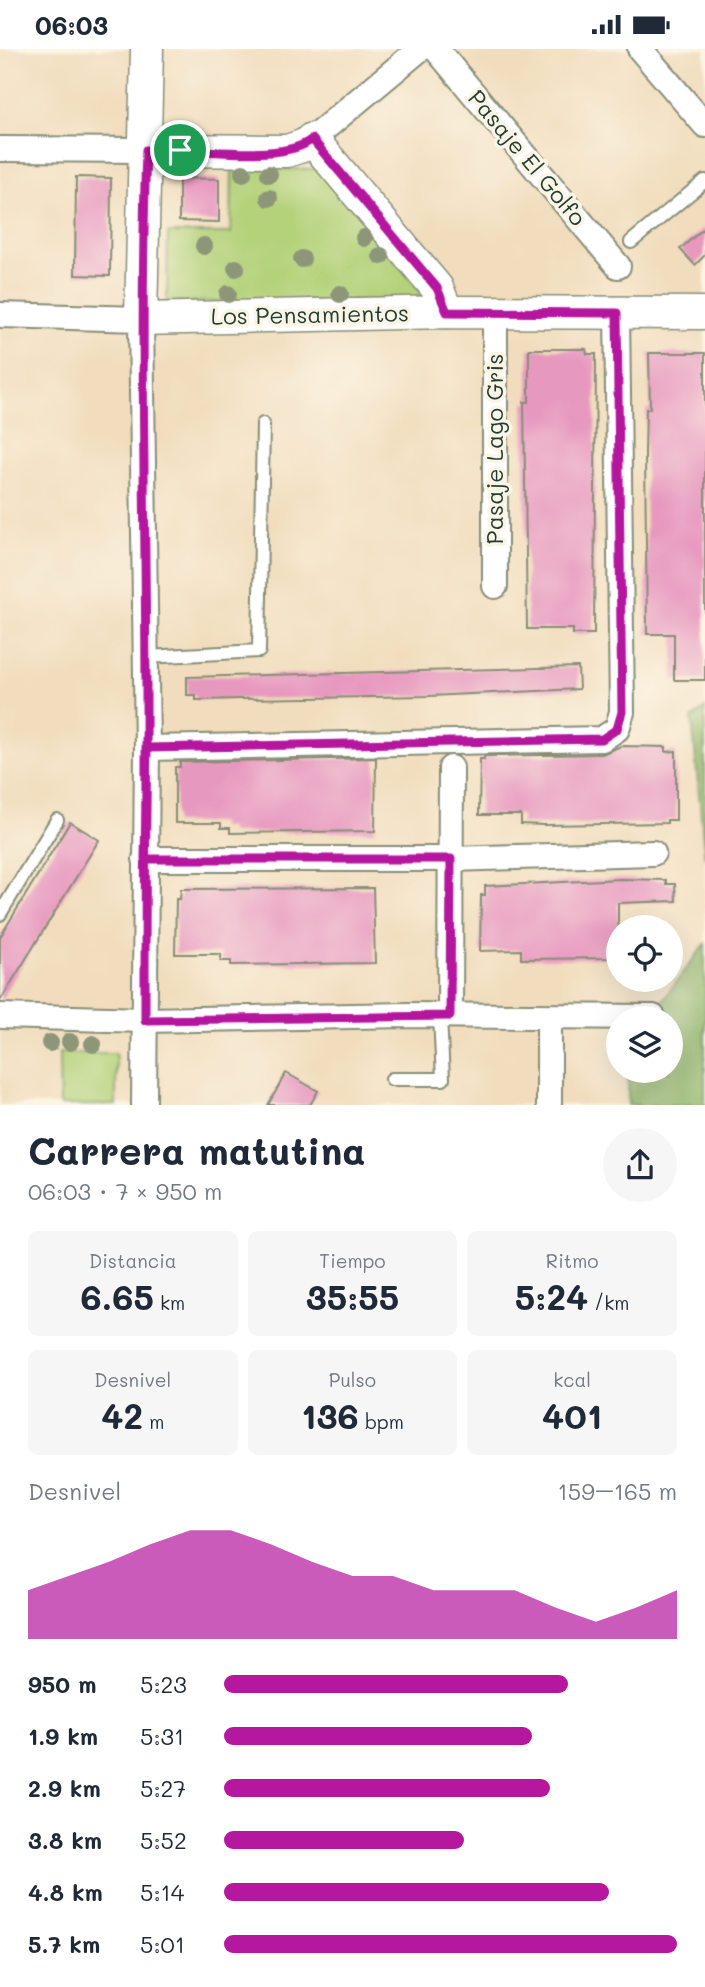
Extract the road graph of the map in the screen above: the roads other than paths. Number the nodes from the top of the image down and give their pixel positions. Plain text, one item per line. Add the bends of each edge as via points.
1 (147, 49) edge
2 (420, 49) edge
3 (436, 49) edge
4 (640, 49) edge
5 (705, 125) edge
6 (312, 139) junction
7 (0, 149) edge
8 (146, 150) junction
9 (705, 181) edge
10 (631, 242) dead end
11 (618, 266) dead end
12 (447, 312) junction
13 (495, 312) junction
14 (617, 313) junction
15 (705, 313) edge
16 (0, 315) edge
17 (141, 319) junction
18 (263, 424) dead end
19 (495, 586) dead end
20 (146, 657) junction
21 (147, 748) junction
22 (451, 768) dead end
23 (57, 820) dead end
24 (653, 853) dead end
25 (145, 859) junction
26 (451, 859) junction
27 (0, 914) edge
28 (0, 1016) edge
29 (445, 1016) junction
30 (549, 1017) junction
31 (606, 1017) edge
32 (145, 1020) junction
33 (392, 1079) dead end
34 (144, 1105) edge
35 (549, 1105) edge

1 - 8 street
2 - 6 street
3 - 11 street, Pasaje El Golfo
4 - 5 street
6 - 8 street via 287,151
6 - 12 street via 437,288
7 - 8 street
8 - 17 street
9 - 10 lane
12 - 13 street, Los Pensamientos
12 - 17 street, Los Pensamientos
13 - 14 street, Los Pensamientos
13 - 19 street, Pasaje Lago Gris
14 - 15 street, Los Pensamientos
14 - 21 street via 622,712 617,729 602,739
16 - 17 street, Los Pensamientos
17 - 20 street
18 - 20 lane via 259,651
20 - 21 street
21 - 25 street
22 - 26 street
23 - 27 lane
24 - 26 street
25 - 26 street
25 - 32 street
26 - 29 street
28 - 32 street
29 - 30 street
29 - 32 street
29 - 33 lane via 443,1079
30 - 31 street
30 - 35 street
32 - 34 street

